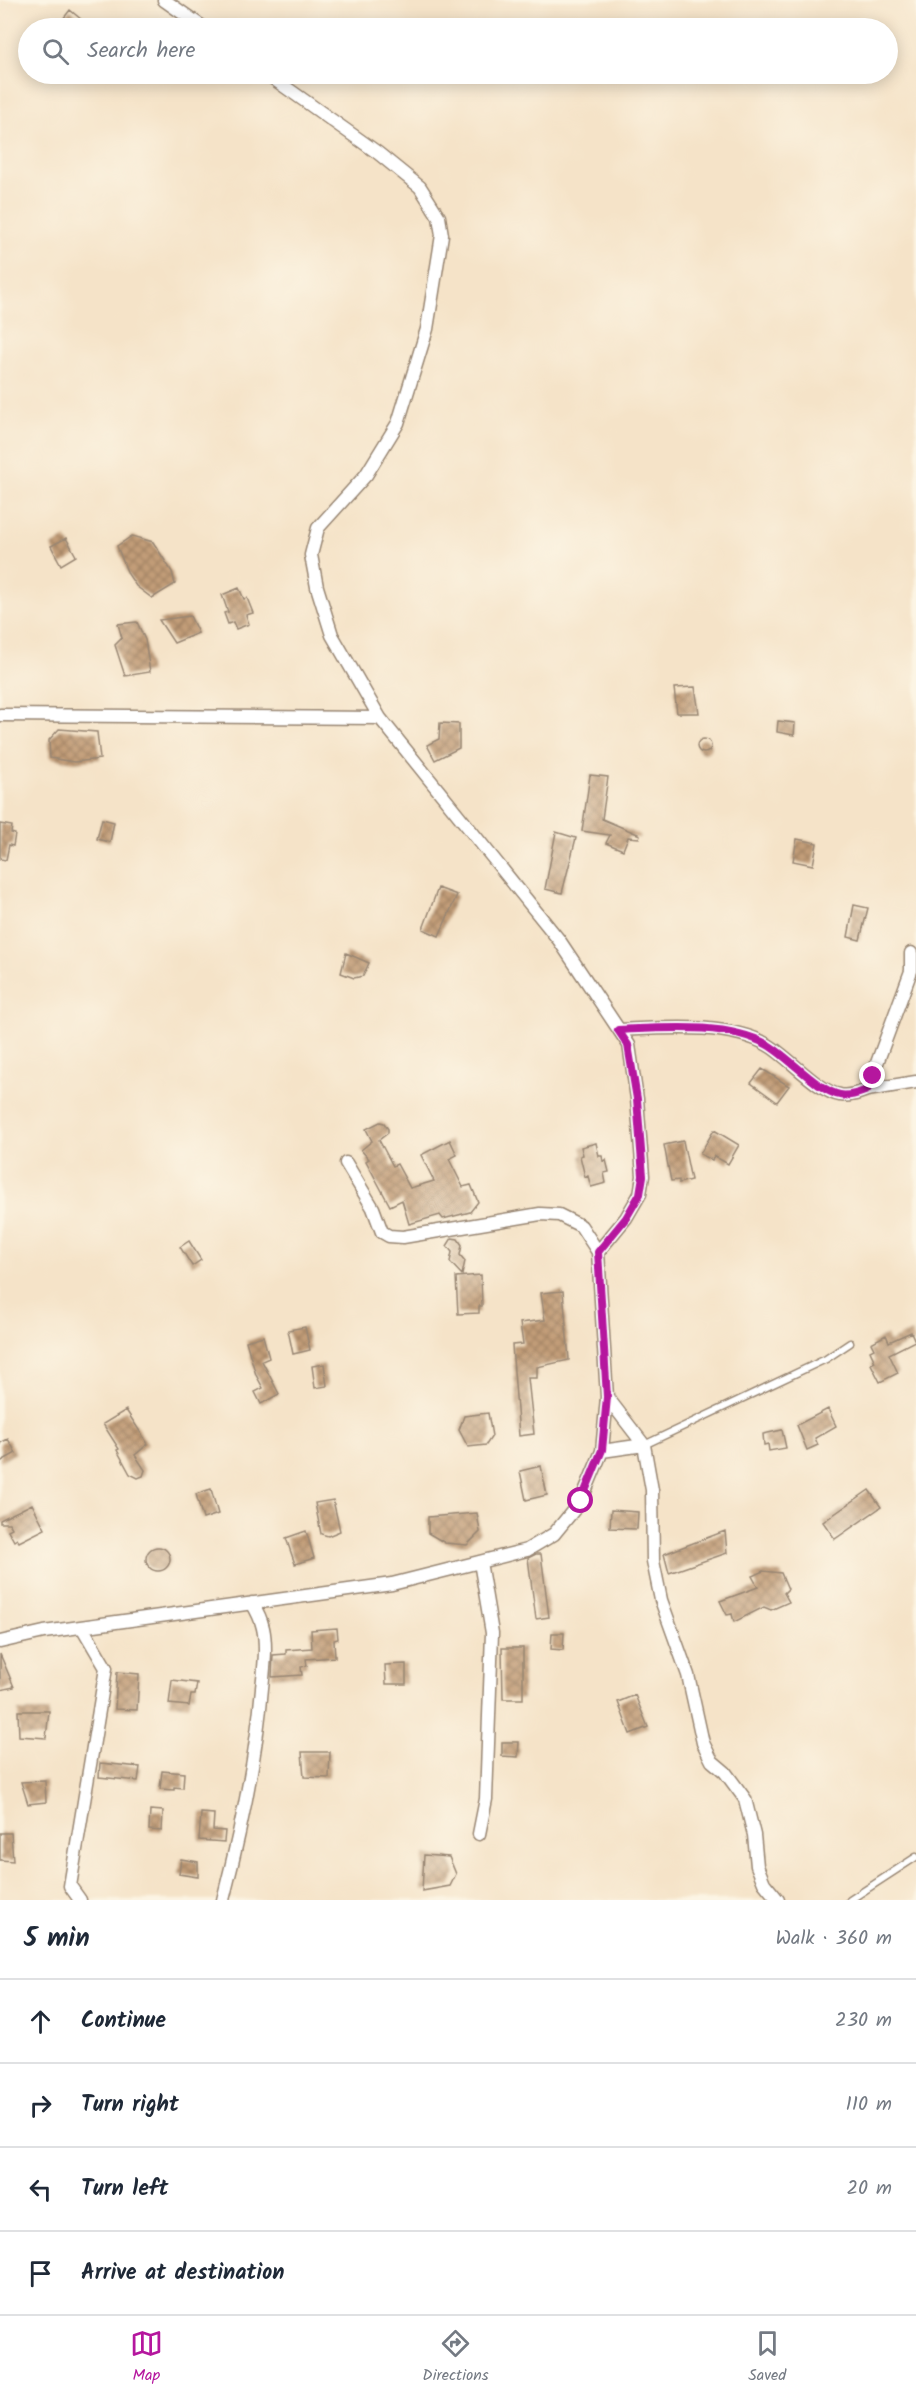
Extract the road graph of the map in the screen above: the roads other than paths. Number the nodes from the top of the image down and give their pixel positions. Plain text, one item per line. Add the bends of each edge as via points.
1 (164, 0) edge
2 (190, 18) edge
3 (281, 84) edge
4 (0, 715) edge
5 (380, 718) junction
6 (911, 953) dead end
7 (618, 1030) junction
8 (916, 1082) edge
9 (867, 1090) junction
10 (346, 1163) dead end
11 (598, 1252) junction
12 (850, 1343) dead end
13 (607, 1397) junction
14 (644, 1445) junction
15 (602, 1450) junction
16 (480, 1562) junction
17 (252, 1603) junction
18 (82, 1627) junction
19 (0, 1642) edge
20 (478, 1834) dead end
21 (916, 1857) edge
22 (80, 1900) edge
23 (224, 1900) edge
24 (778, 1900) edge
25 (850, 1900) edge

1 - 2 street
3 - 5 street via 420,187 441,226 427,329 398,423 366,475 318,528 311,555 332,635
4 - 5 street
5 - 7 street via 559,940
6 - 9 street via 911,971
7 - 9 street via 676,1028 758,1039 826,1089 840,1095
7 - 11 street via 628,1045 643,1176 640,1194 626,1218
8 - 9 street
10 - 11 street via 373,1208 382,1232 389,1236 403,1237 540,1214 559,1215 581,1226
11 - 13 street
12 - 14 lane via 826,1359
13 - 14 street
13 - 15 street
14 - 15 street
14 - 24 street via 652,1490 653,1561 661,1600 688,1675 704,1743 712,1761 745,1799 757,1866
15 - 16 street via 581,1501 554,1534 527,1550
16 - 17 street via 392,1584
16 - 20 street via 492,1633 486,1799
17 - 18 street
17 - 23 street via 264,1630 259,1724
18 - 19 street
18 - 22 street via 106,1668 70,1886
21 - 25 lane

